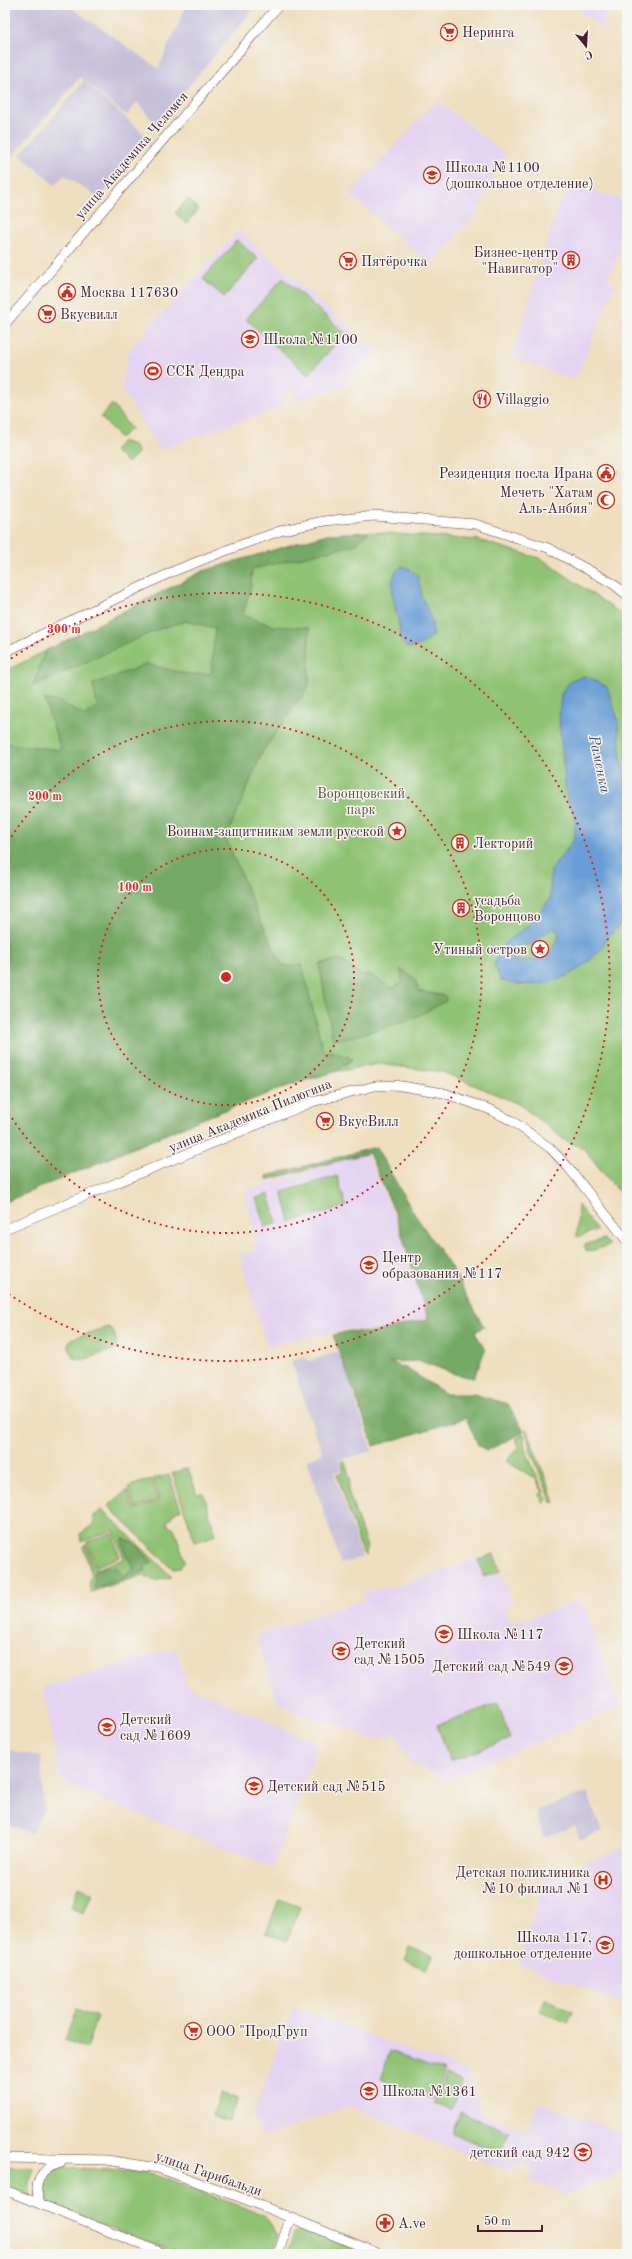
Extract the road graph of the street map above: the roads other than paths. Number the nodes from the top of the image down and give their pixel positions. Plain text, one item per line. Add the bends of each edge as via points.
1 (279, 5) edge
2 (5, 324) edge
3 (627, 595) edge
4 (5, 652) edge
5 (5, 1229) edge
6 (627, 1241) edge
7 (5, 2158) edge
8 (68, 2160) junction
9 (5, 2190) edge
10 (40, 2203) junction
11 (290, 2219) junction
12 (165, 2254) edge
13 (278, 2254) edge
14 (380, 2254) edge

1 - 2 street, улица Академика Челомея
3 - 4 street via 612,583 548,548 475,524 374,516 324,521 290,528 235,547 174,571
5 - 6 street, улица Академика Пилюгина via 312,1102 375,1086 395,1085 444,1093 491,1110 512,1121 550,1148
7 - 8 street, улица Гарибальди
8 - 10 street, улица Гарибальди via 44,2169 38,2178 36,2187
8 - 11 street, улица Гарибальди via 107,2160 158,2168 242,2198
9 - 10 street
10 - 12 street
11 - 13 street
11 - 14 street, улица Гарибальди

